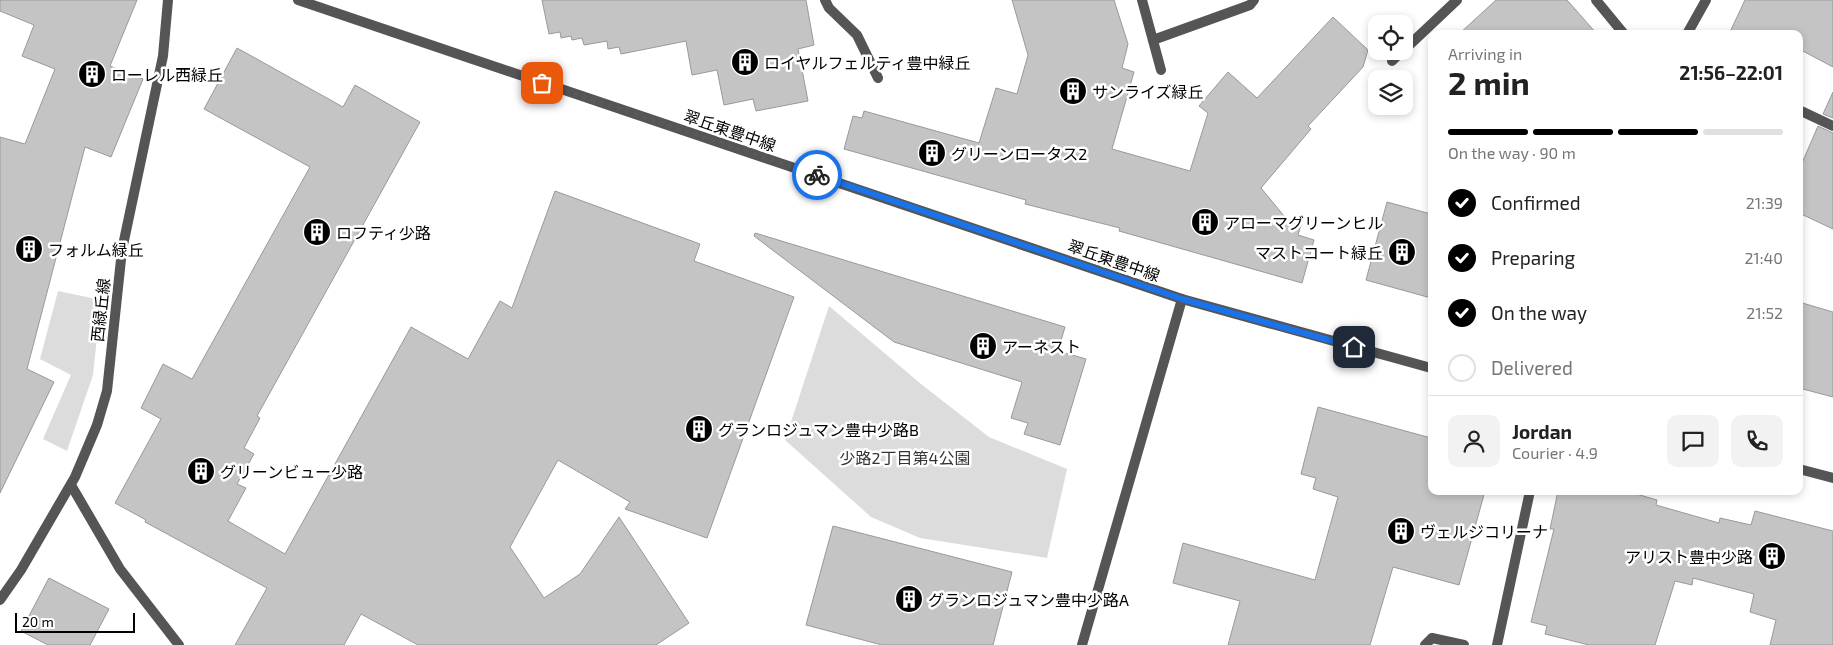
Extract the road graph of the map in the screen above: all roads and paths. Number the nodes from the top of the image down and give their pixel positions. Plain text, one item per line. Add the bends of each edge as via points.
1 (168, 0) edge
2 (298, 0) edge
3 (825, 0) edge
4 (1142, 0) edge
5 (1254, 0) edge
6 (1457, 0) edge
7 (1596, 0) edge
8 (1706, 0) edge
9 (1621, 30) edge
10 (1689, 30) edge
11 (1153, 40) junction
12 (1413, 42) edge
13 (1161, 70) dead end
14 (878, 78) dead end
15 (1803, 112) edge
16 (1833, 126) edge
17 (1182, 299) junction
18 (1428, 367) edge
19 (1803, 470) edge
20 (1833, 478) edge
21 (70, 485) junction
22 (1529, 495) edge
23 (0, 600) edge
24 (180, 645) edge
25 (1082, 645) edge
26 (1425, 645) edge
27 (1464, 645) edge
28 (1497, 645) edge

1 - 21 street, 西緑丘線 via 163,56 122,250 107,390 97,426
2 - 17 street, 翠丘東豊中線
3 - 14 street via 857,35
4 - 11 street
5 - 11 street via 1250,5
6 - 12 street
7 - 9 street
8 - 10 street
11 - 13 street
15 - 16 street
17 - 18 street, 翠丘東豊中線
17 - 25 street
19 - 20 street
21 - 23 street, 西緑丘線
21 - 24 street via 120,569
22 - 28 street
26 - 27 street via 1432,638

